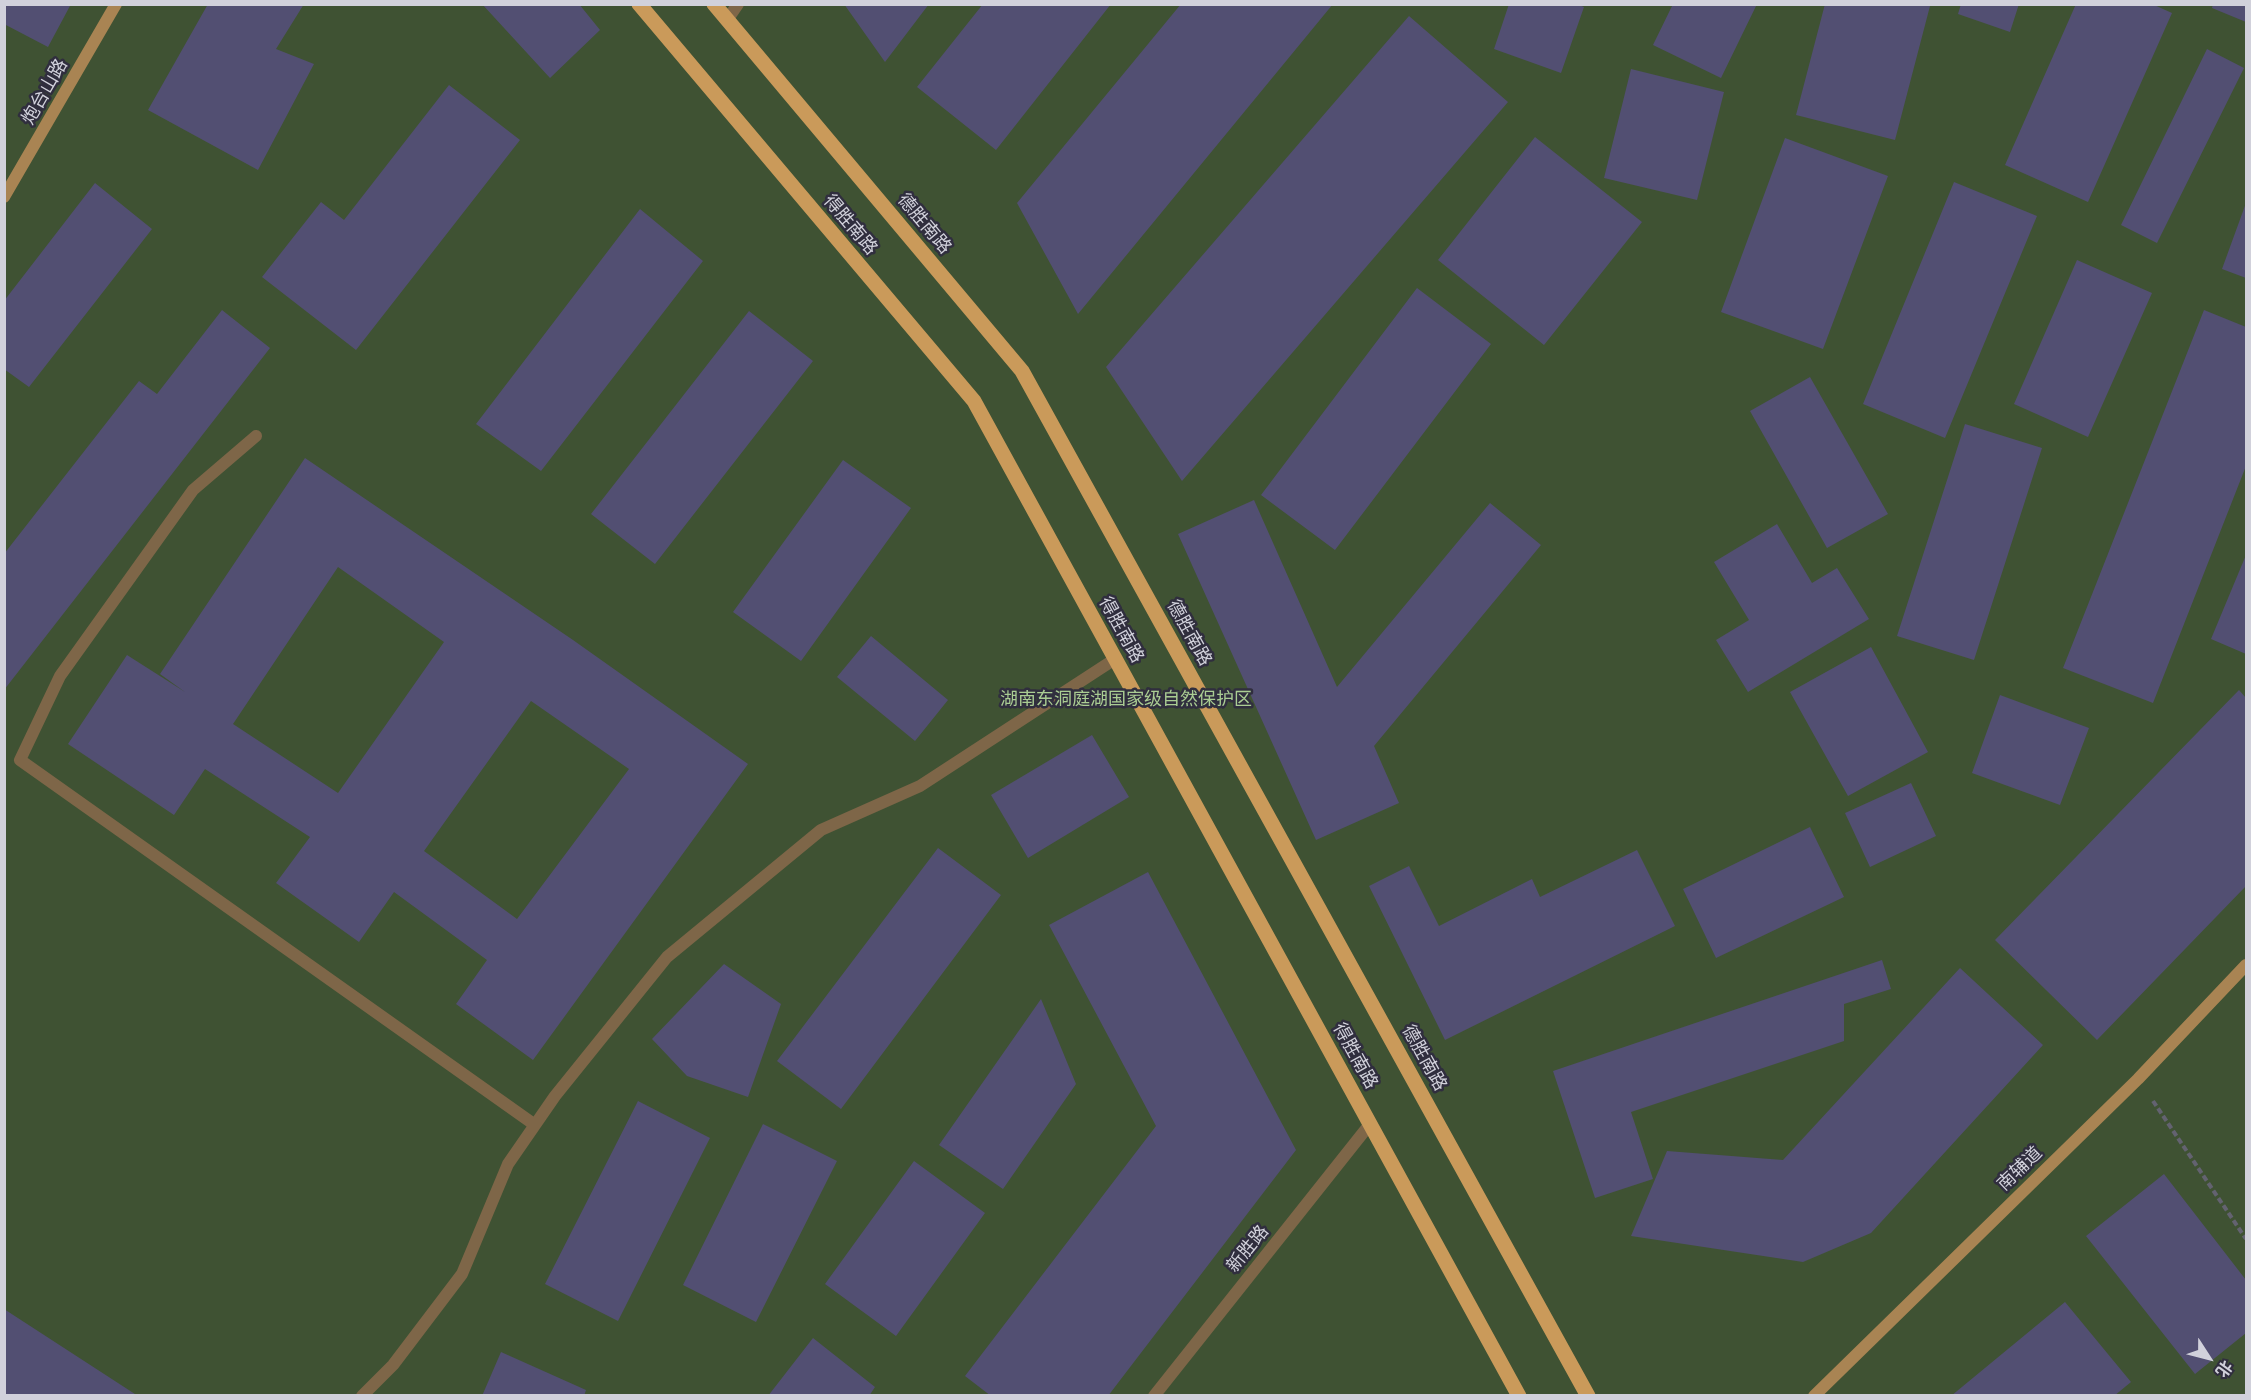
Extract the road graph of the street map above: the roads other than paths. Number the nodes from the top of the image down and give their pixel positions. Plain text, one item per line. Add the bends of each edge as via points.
1 (116, 4) edge
2 (639, 4) edge
3 (714, 4) edge
4 (738, 4) edge
5 (727, 20) junction
6 (4, 197) edge
7 (256, 436) dead end
8 (1115, 659) junction
9 (2247, 965) edge
10 (1370, 1124) junction
11 (535, 1125) junction
12 (362, 1395) edge
13 (1154, 1395) edge
14 (1519, 1395) edge
15 (1588, 1395) edge
16 (1815, 1395) edge

1 - 6 main road, 炮台山路
2 - 8 main road, 得胜南路 via 974,401
3 - 5 main road, 德胜南路
4 - 5 street
5 - 15 main road, 德胜南路 via 1022,371
7 - 11 street via 193,490 60,676 20,760
8 - 10 main road, 得胜南路
8 - 11 street via 920,786 821,830 668,957
9 - 16 main road, 南辅道 via 2138,1079
10 - 13 street, 新胜路
10 - 14 main road, 得胜南路
11 - 12 street via 508,1164 462,1274 393,1365

